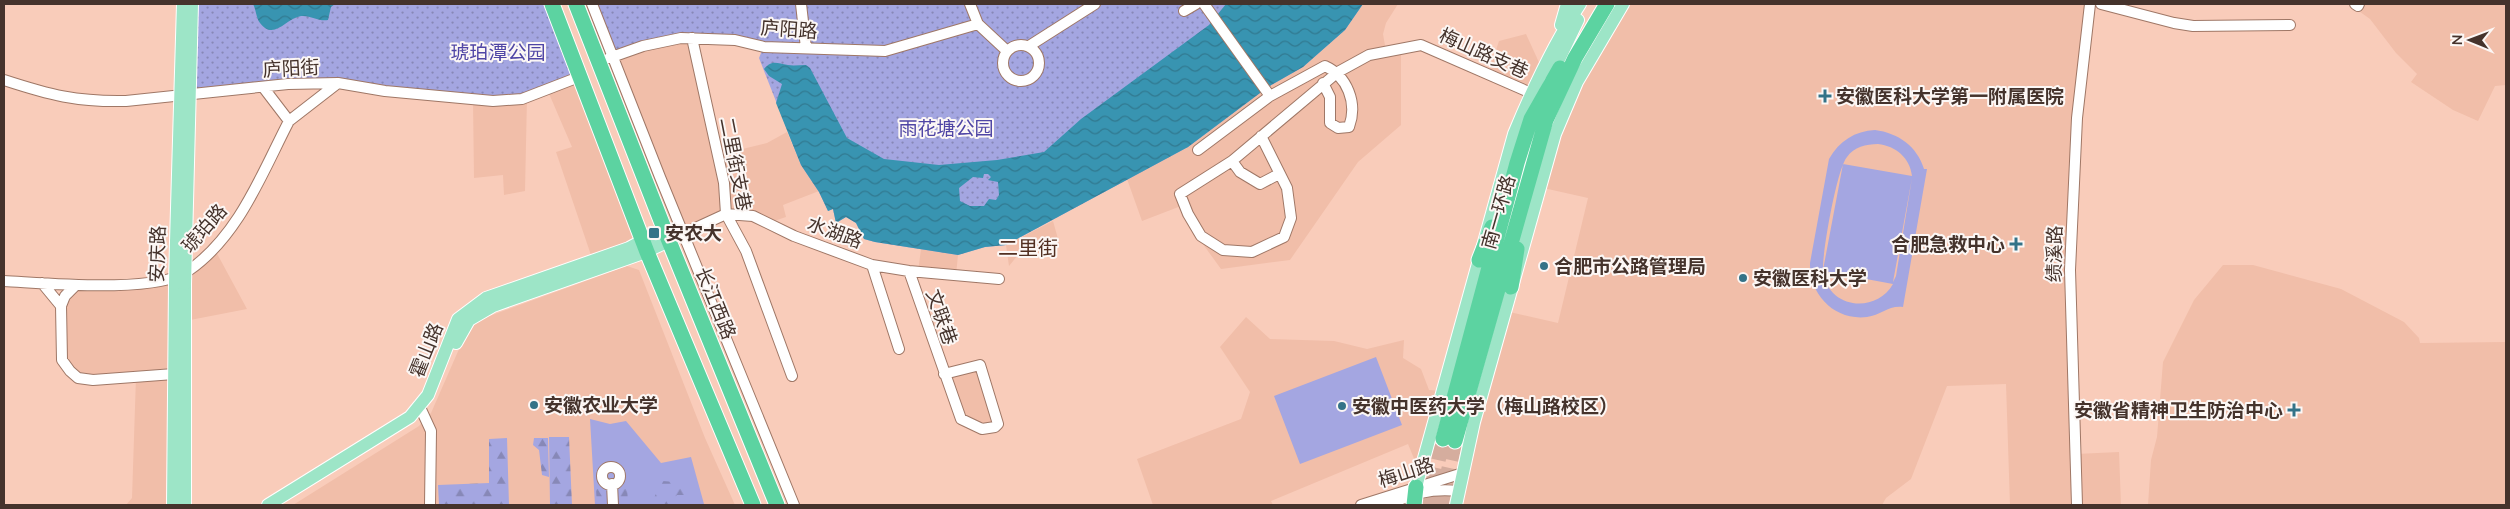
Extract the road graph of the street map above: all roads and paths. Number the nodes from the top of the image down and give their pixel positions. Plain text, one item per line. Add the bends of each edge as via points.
1 (183, 4) edge
2 (192, 4) edge
3 (546, 4) edge
4 (552, 4) edge
5 (576, 4) edge
6 (592, 4) edge
7 (801, 4) edge
8 (970, 4) edge
9 (1094, 4) edge
10 (1196, 4) edge
11 (1204, 4) edge
12 (1567, 4) edge
13 (1580, 4) edge
14 (1585, 4) edge
15 (1597, 4) edge
16 (1607, 4) edge
17 (1623, 4) edge
18 (2090, 4) edge
19 (2101, 4) edge
20 (2355, 4) edge
21 (2359, 4) edge
22 (1184, 10) dead end
23 (978, 24) junction
24 (2290, 25) dead end
25 (1558, 37) junction
26 (692, 38) junction
27 (1028, 46) junction
28 (806, 48) junction
29 (1007, 51) junction
30 (614, 56) junction
31 (598, 61) junction
32 (1338, 72) junction
33 (577, 78) junction
34 (4, 80) edge
35 (338, 83) junction
36 (1323, 84) junction
37 (263, 86) junction
38 (1531, 93) junction
39 (185, 95) junction
40 (1270, 96) junction
41 (1531, 119) junction
42 (289, 121) junction
43 (1261, 136) junction
44 (1198, 150) dead end
45 (1232, 161) junction
46 (1517, 163) junction
47 (1280, 174) junction
48 (1525, 188) junction
49 (726, 214) junction
50 (682, 233) junction
51 (667, 235) junction
52 (643, 247) junction
53 (1479, 260) junction
54 (872, 265) junction
55 (908, 271) junction
56 (999, 279) dead end
57 (4, 281) edge
58 (42, 283) junction
59 (180, 284) junction
60 (75, 286) junction
61 (1511, 287) junction
62 (61, 306) junction
63 (899, 349) dead end
64 (174, 374) junction
65 (944, 374) junction
66 (792, 376) dead end
67 (421, 409) junction
68 (1463, 473) junction
69 (612, 484) dead end
70 (1459, 491) junction
71 (1415, 495) edge
72 (173, 505) edge
73 (185, 505) edge
74 (268, 505) edge
75 (285, 505) edge
76 (430, 505) edge
77 (613, 505) edge
78 (746, 505) edge
79 (753, 505) edge
80 (777, 505) edge
81 (794, 505) edge
82 (1361, 505) edge
83 (1386, 505) edge
84 (1456, 505) edge
85 (2078, 505) edge

1 - 39 main road, 安庆路
2 - 39 main road, 安庆路
3 - 33 street
4 - 33 highway
5 - 31 highway, 长江西路
6 - 30 street
7 - 28 street
8 - 23 street
9 - 27 street
10 - 22 street
11 - 40 street
12 - 25 main road
13 - 25 main road
14 - 41 main road
15 - 41 highway, 南一环路
16 - 48 highway, 南一环路 via 1575,58 1546,120
17 - 61 main road via 1577,82 1555,134
18 - 85 street, 绩溪路 via 2077,118 2070,270
19 - 24 street via 2193,26
20 - 21 street
23 - 28 street, 庐阳路 via 885,51
23 - 29 street
25 - 38 main road
26 - 28 street, 庐阳路 via 735,40 764,48
26 - 30 street, 庐阳路 via 643,46
26 - 49 street, 二里街支巷 via 724,183
27 - 29 street via 1017,45
27 - 29 street via 1038,54 1040,65 1029,80 1017,80 1007,74 1003,63
30 - 31 street, 庐阳路
30 - 50 street
31 - 51 highway, 长江西路
32 - 36 street, 梅山路支巷
32 - 36 street via 1350,95 1354,115 1349,126 1338,128 1330,123 1330,97
32 - 38 street, 梅山路支巷 via 1369,55 1421,45
32 - 40 street via 1325,66
33 - 35 street, 庐阳街 via 522,99 493,101 385,91
33 - 52 highway
34 - 39 street, 庐阳街 via 51,96 77,100 126,101
35 - 37 street, 庐阳街
35 - 42 street
36 - 43 street, 梅山路支巷
37 - 39 street, 庐阳街
37 - 42 street
38 - 53 main road via 1514,134
39 - 59 main road, 安庆路, bridge
40 - 44 street
41 - 46 highway, 南一环路
42 - 60 street, 琥珀路 via 236,222 187,272 154,283
43 - 45 street, 梅山路支巷
43 - 47 street
45 - 47 street via 1240,172 1260,184
45 - 47 street, 梅山路支巷 via 1180,194 1201,236 1223,250 1252,252 1284,237 1291,218 1287,188
46 - 48 highway, 南一环路 via 1449,440
46 - 53 highway
48 - 61 highway
49 - 50 street, 水湖路
49 - 54 street, 水湖路 via 753,216 794,236
49 - 66 street, 二里街支巷 via 746,251
50 - 51 street, 水湖路
50 - 81 street
51 - 52 main road, 霍山路
51 - 80 highway, 长江西路
52 - 67 main road, 霍山路 via 486,298 458,319
52 - 78 street
52 - 79 highway
53 - 71 main road
54 - 55 street, 水湖路
54 - 63 street
55 - 56 street, 水湖路
55 - 65 street, 文联巷
57 - 58 street, 琥珀路
58 - 60 street, 琥珀路
58 - 62 street
59 - 64 main road, 安庆路
59 - 73 main road, 安庆路
60 - 62 street
61 - 68 main road
62 - 64 street via 62,360 78,378 94,380
64 - 72 main road, 安庆路
65 - 65 street, 文联巷 via 961,419 982,429 998,424 980,364
67 - 74 main road, 霍山路
67 - 75 main road, 霍山路 via 417,423
67 - 76 street via 430,430
68 - 70 main road
68 - 71 street, 梅山路
69 - 77 street
70 - 71 street, 梅山路 via 1438,489
70 - 84 main road
71 - 82 street, 梅山路
71 - 83 street, 梅山路

